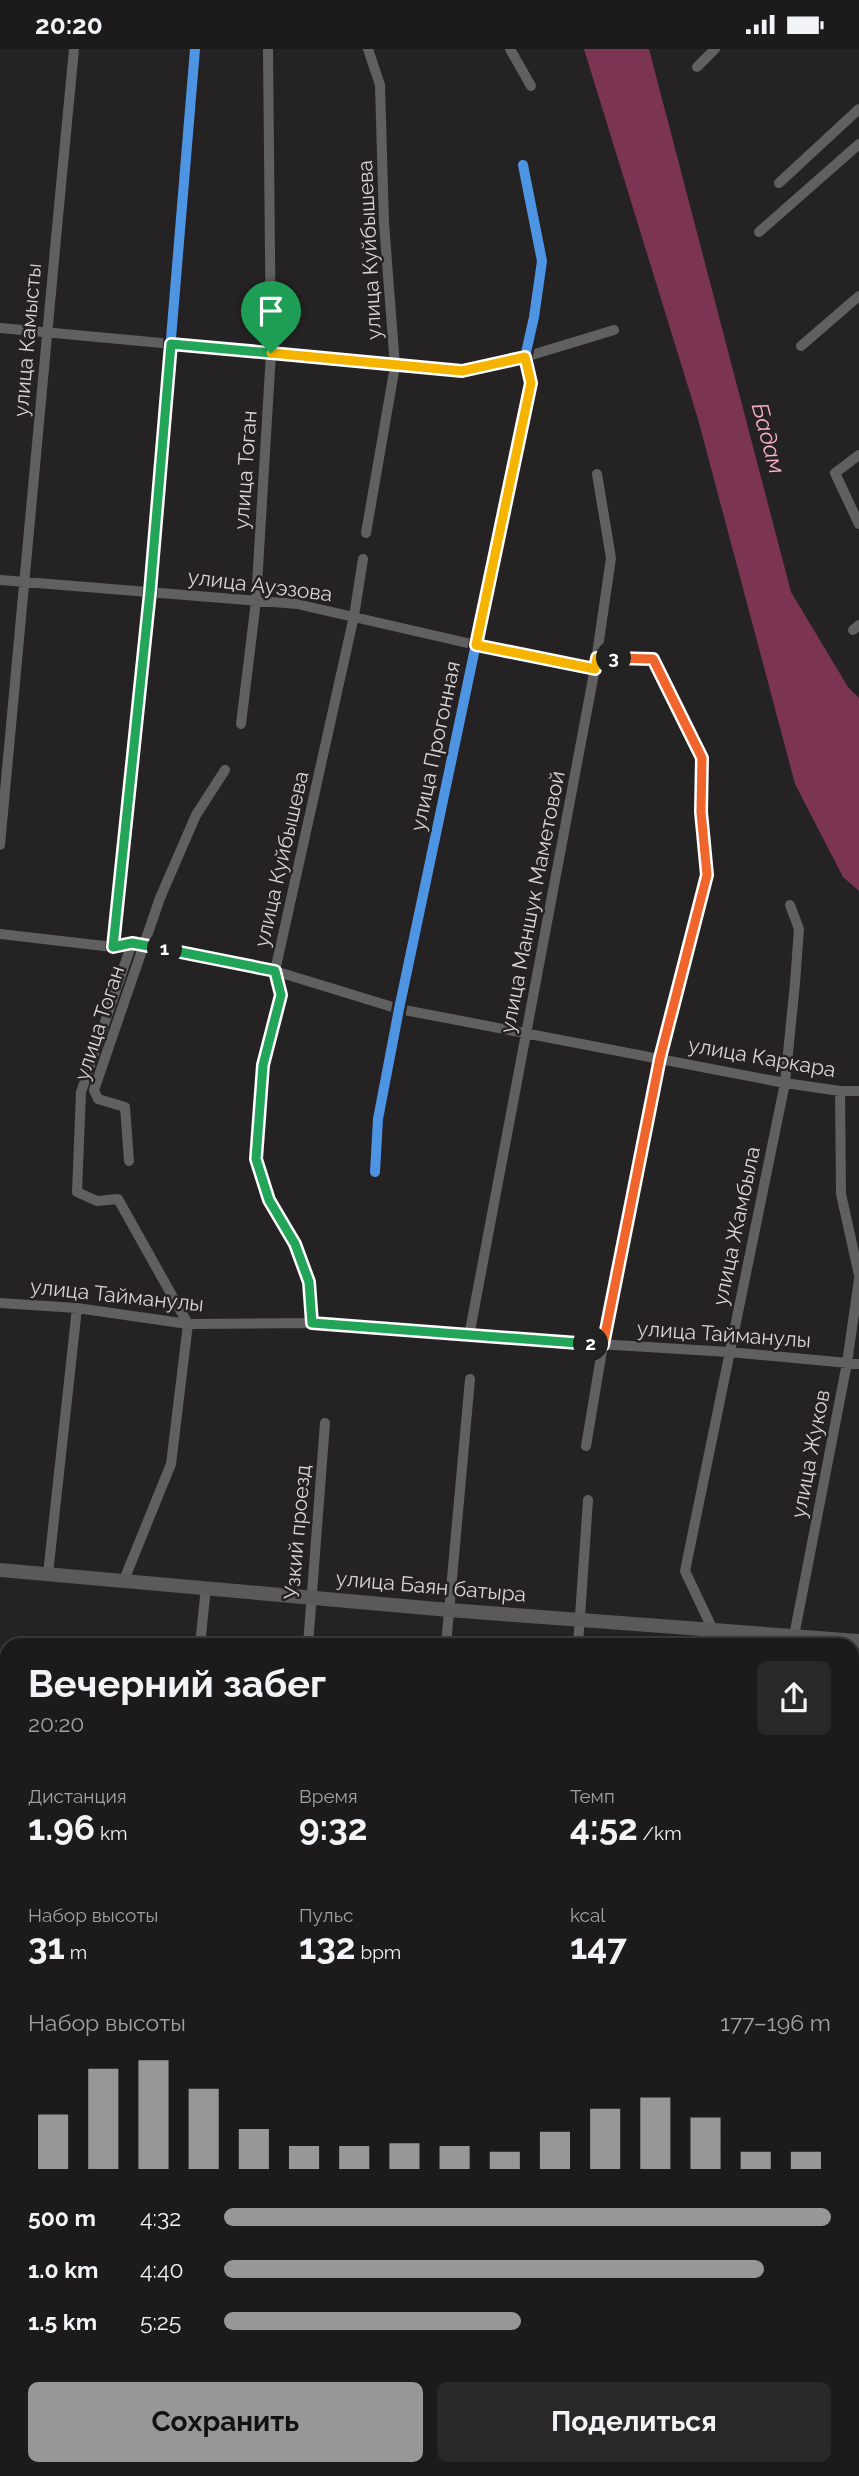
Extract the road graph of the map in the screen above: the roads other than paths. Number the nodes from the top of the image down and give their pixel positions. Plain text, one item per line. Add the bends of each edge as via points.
1 (74, 49) edge
2 (195, 49) edge
3 (268, 49) edge
4 (368, 49) edge
5 (510, 49) edge
6 (715, 49) edge
7 (697, 67) dead end
8 (531, 86) dead end
9 (859, 109) edge
10 (859, 144) edge
11 (523, 165) dead end
12 (779, 183) dead end
13 (758, 233) dead end
14 (859, 296) edge
15 (0, 328) edge
16 (614, 330) dead end
17 (46, 334) junction
18 (171, 344) junction
19 (801, 346) dead end
20 (271, 353) junction
21 (525, 357) junction
22 (395, 366) junction
23 (859, 455) edge
24 (597, 474) dead end
25 (859, 524) edge
26 (366, 533) dead end
27 (363, 559) dead end
28 (0, 580) edge
29 (26, 582) junction
30 (150, 592) junction
31 (256, 601) junction
32 (354, 616) junction
33 (476, 645) junction
34 (596, 663) junction
35 (241, 724) dead end
36 (225, 770) dead end
37 (0, 845) edge
38 (790, 905) dead end
39 (0, 934) edge
40 (132, 943) junction
41 (145, 945) junction
42 (113, 947) junction
43 (275, 971) junction
44 (399, 1009) junction
45 (527, 1033) junction
46 (660, 1058) junction
47 (785, 1083) junction
48 (840, 1091) junction
49 (859, 1091) edge
50 (129, 1161) dead end
51 (375, 1172) dead end
52 (859, 1277) edge
53 (0, 1303) edge
54 (78, 1308) junction
55 (312, 1323) junction
56 (188, 1324) junction
57 (469, 1336) junction
58 (603, 1345) junction
59 (729, 1352) junction
60 (847, 1363) junction
61 (859, 1364) edge
62 (470, 1379) dead end
63 (325, 1423) dead end
64 (586, 1446) dead end
65 (588, 1500) dead end
66 (0, 1570) edge
67 (48, 1574) junction
68 (124, 1580) junction
69 (206, 1587) junction
70 (312, 1596) junction
71 (449, 1609) junction
72 (580, 1619) junction
73 (794, 1636) junction
74 (201, 1638) edge
75 (309, 1638) edge
76 (447, 1638) edge
77 (579, 1638) edge
78 (717, 1638) edge
79 (820, 1638) edge

1 - 17 street, улица Камысты
2 - 18 street
3 - 20 street, улица Тоган
4 - 22 street, улица Куйбышева via 380,85
5 - 8 street
6 - 7 street
9 - 12 street
10 - 13 street
11 - 21 street, улица Прогонная via 542,261
14 - 19 street
15 - 17 street
16 - 21 street
17 - 18 street
17 - 29 street, улица Камысты
18 - 20 street
18 - 30 street
20 - 22 street
20 - 31 street, улица Тоган
21 - 22 street via 462,371
21 - 33 street, улица Прогонная via 531,383
22 - 26 street, улица Куйбышева
23 - 25 street via 835,473
24 - 34 street, улица Маншук Маметовой via 611,558
27 - 32 street, улица Куйбышева
28 - 29 street, улица Ауэзова
29 - 30 street, улица Ауэзова
29 - 37 street, улица Камысты
30 - 31 street, улица Ауэзова
30 - 42 street
31 - 32 street, улица Ауэзова
31 - 35 street, улица Тоган
32 - 33 street, улица Ауэзова
32 - 43 street, улица Куйбышева
33 - 34 street, улица Ауэзова
33 - 44 street, улица Прогонная
34 - 45 street, улица Маншук Маметовой
34 - 46 street, улица Ауэзова via 653,659 702,758 707,875
36 - 41 street, улица Тоган via 196,815
38 - 47 street, улица Жамбыла via 799,929
39 - 42 street, улица Каркара
40 - 41 street, улица Каркара
40 - 42 street, улица Каркара
40 - 56 street via 81,1091 77,1192 97,1201 118,1199
41 - 43 street, улица Каркара
41 - 50 street, улица Тоган via 94,1090 98,1099 125,1107
43 - 44 street, улица Каркара
43 - 55 street, улица Куйбышева via 281,995 263,1065 256,1159 269,1200 295,1244 309,1282
44 - 45 street, улица Каркара
44 - 51 street, улица Прогонная via 378,1119
45 - 46 street, улица Каркара
45 - 57 street, улица Маншук Маметовой
46 - 47 street, улица Каркара
46 - 58 street
47 - 48 street, улица Каркара
47 - 59 street, улица Жамбыла
48 - 49 street, улица Каркара
48 - 52 street, улица Жуков via 841,1194
52 - 60 street, улица Жуков
53 - 54 street, улица Тайманулы
54 - 56 street, улица Тайманулы
54 - 67 street
55 - 56 street, улица Тайманулы
55 - 57 street, улица Тайманулы
56 - 68 street via 171,1464
57 - 58 street, улица Тайманулы
58 - 59 street, улица Тайманулы
58 - 64 street
59 - 60 street, улица Тайманулы
59 - 78 street, улица Жамбыла via 685,1571
60 - 61 street, улица Тайманулы
60 - 73 street, улица Жуков
62 - 71 street
63 - 70 street, Узкий проезд
65 - 72 street
66 - 67 street, улица Баян батыра
67 - 68 street, улица Баян батыра
68 - 69 street, улица Баян батыра
69 - 70 street, улица Баян батыра
69 - 74 street
70 - 71 street, улица Баян батыра
70 - 75 street, Узкий проезд
71 - 72 street, улица Баян батыра
71 - 76 street
72 - 77 street
72 - 78 street, улица Баян батыра
73 - 78 street, улица Баян батыра
73 - 79 street, улица Баян батыра

